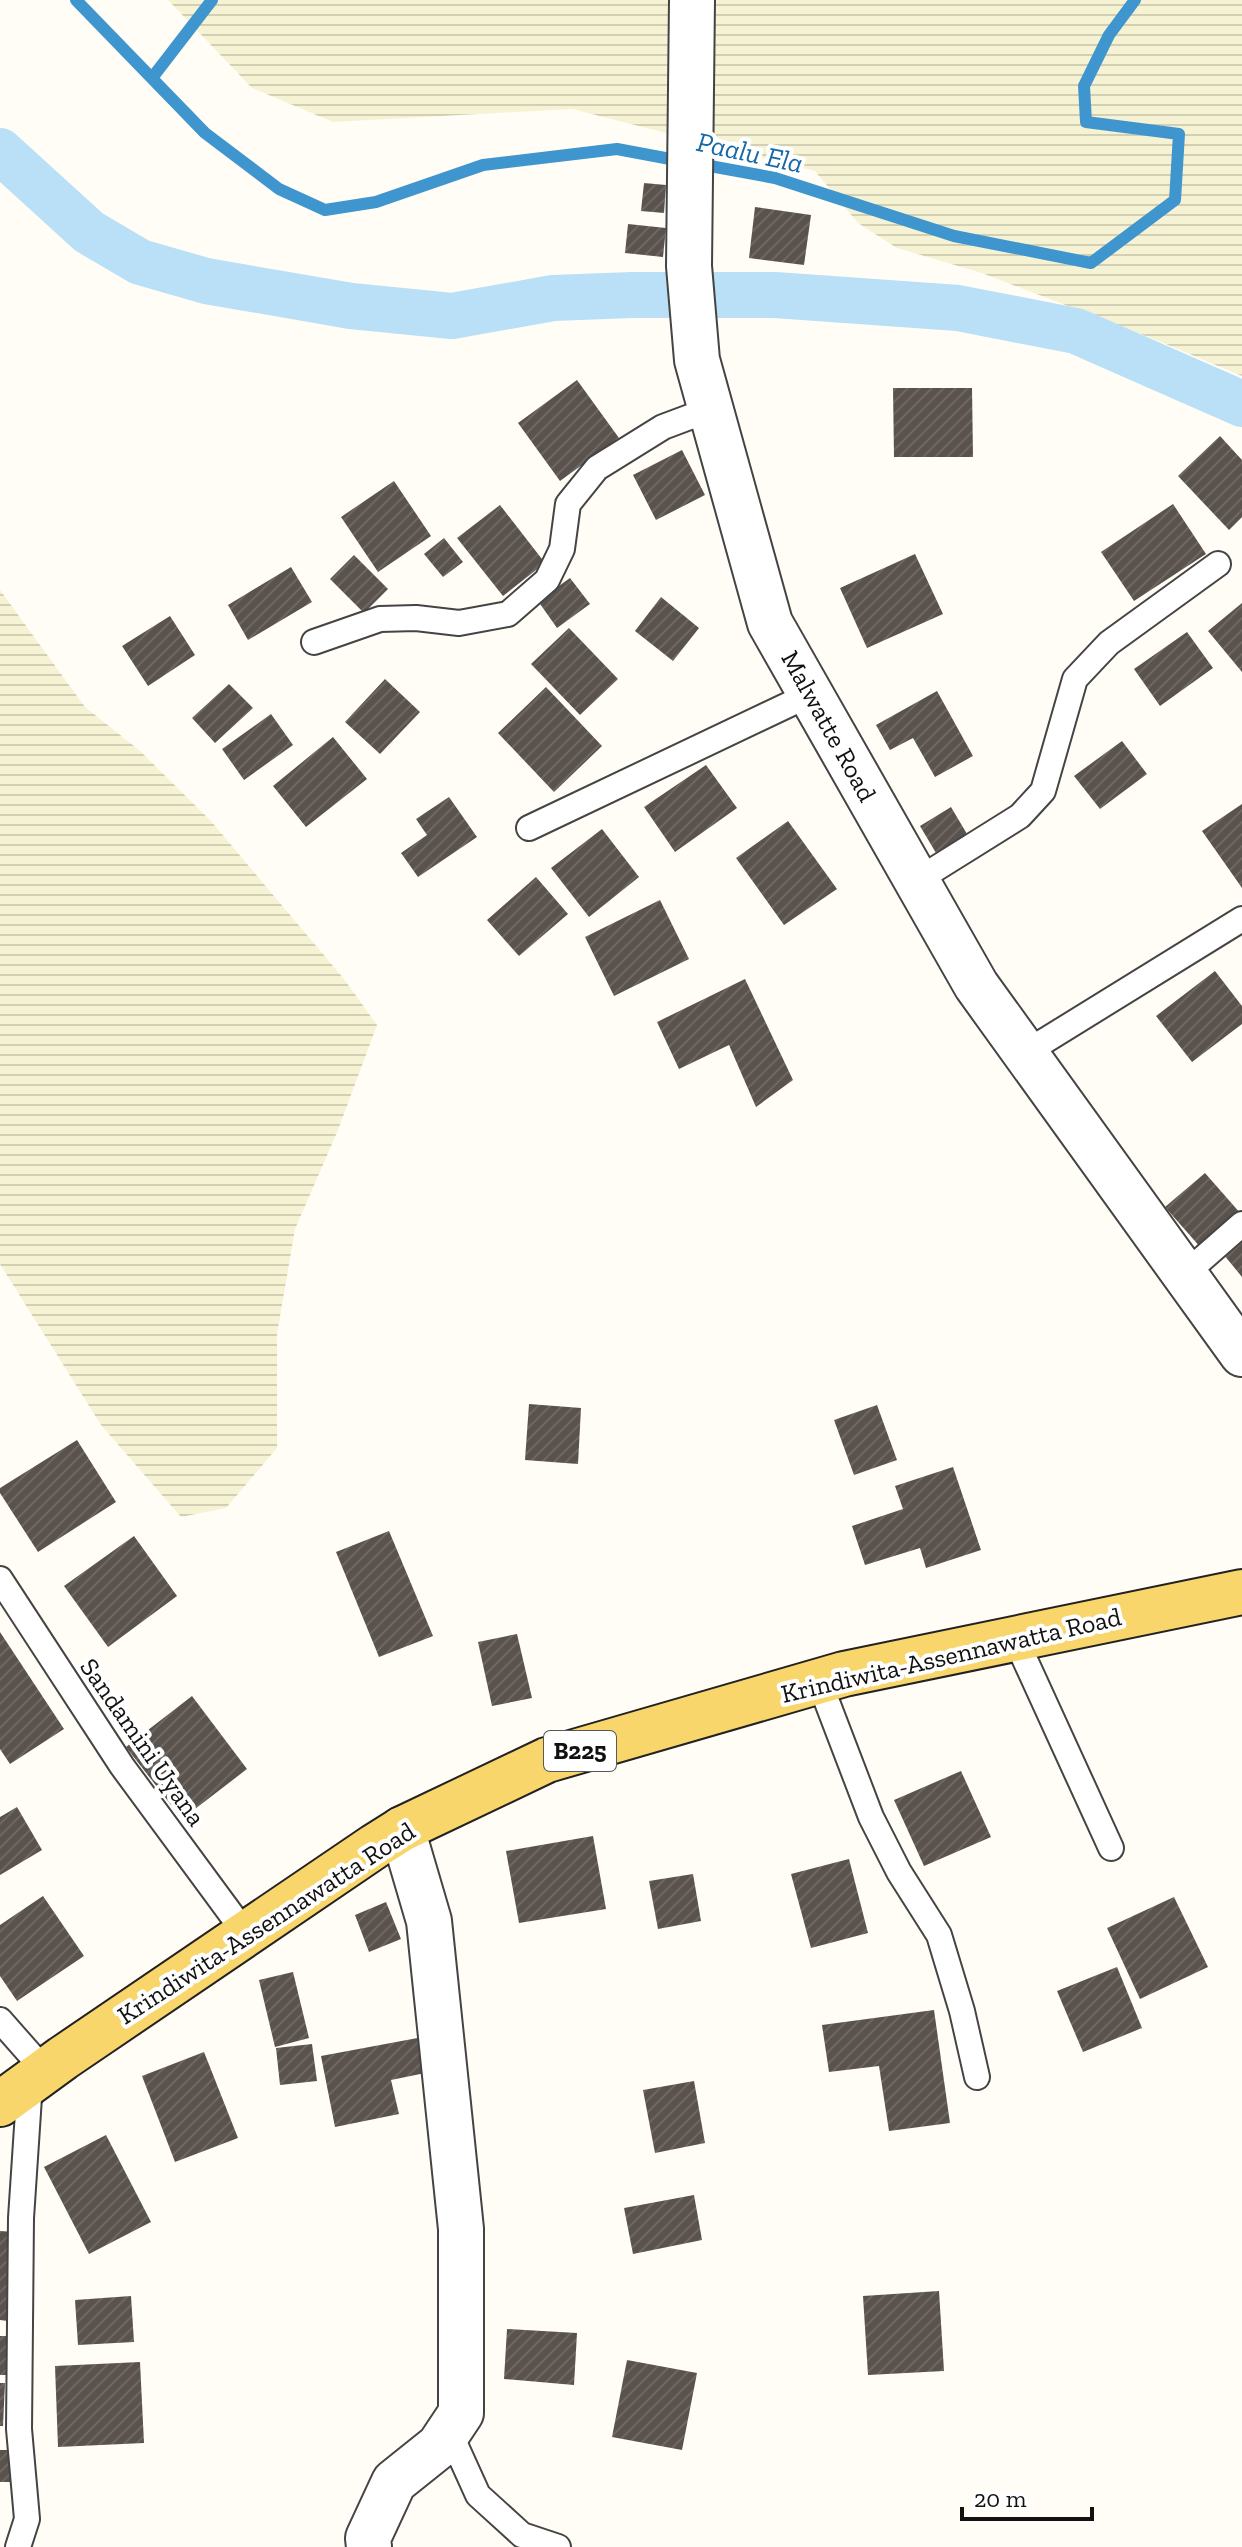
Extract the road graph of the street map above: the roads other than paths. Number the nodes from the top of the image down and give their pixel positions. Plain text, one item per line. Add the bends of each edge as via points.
1 (692, 0) edge
2 (711, 409) junction
3 (1218, 564) dead end
4 (314, 642) dead end
5 (811, 694) junction
6 (529, 828) dead end
7 (916, 881) junction
8 (1242, 919) edge
9 (1025, 1053) junction
10 (1242, 1224) edge
11 (1185, 1274) junction
12 (1242, 1354) edge
13 (0, 1579) edge
14 (1242, 1592) edge
15 (1015, 1638) junction
16 (819, 1681) junction
17 (402, 1829) junction
18 (1111, 1848) dead end
19 (245, 1933) junction
20 (0, 2020) edge
21 (977, 2077) dead end
22 (25, 2086) edge
23 (449, 2431) junction
24 (18, 2547) edge
25 (369, 2547) edge
26 (558, 2547) edge

1 - 2 street, Malwatte Road via 689,266 697,360
2 - 4 lane via 663,427 597,468 568,504 562,549 547,580 508,614 459,623 380,619
2 - 5 street, Malwatte Road via 770,623
3 - 7 lane via 1109,643 1075,679 1043,791 1020,816
5 - 6 lane
5 - 7 street, Malwatte Road
7 - 9 street, Malwatte Road via 976,985
8 - 9 lane
9 - 11 street, Malwatte Road
10 - 11 lane
11 - 12 street, Malwatte Road
13 - 19 lane, Sandamini Uyana via 122,1766
14 - 15 main road, Krindiwita-Assennawatta Road / B225
15 - 16 main road, Krindiwita-Assennawatta Road / B225
15 - 18 lane
16 - 17 main road, Krindiwita-Assennawatta Road / B225 via 547,1760
16 - 21 lane via 871,1817 939,1935
17 - 19 main road, Krindiwita-Assennawatta Road / B225
17 - 23 street via 429,1921 461,2229 461,2413
19 - 22 main road, Krindiwita-Assennawatta Road / B225
20 - 22 lane
22 - 24 lane via 19,2429 27,2519
23 - 25 street via 439,2446 394,2482 368,2538
23 - 26 lane via 478,2495 522,2535

